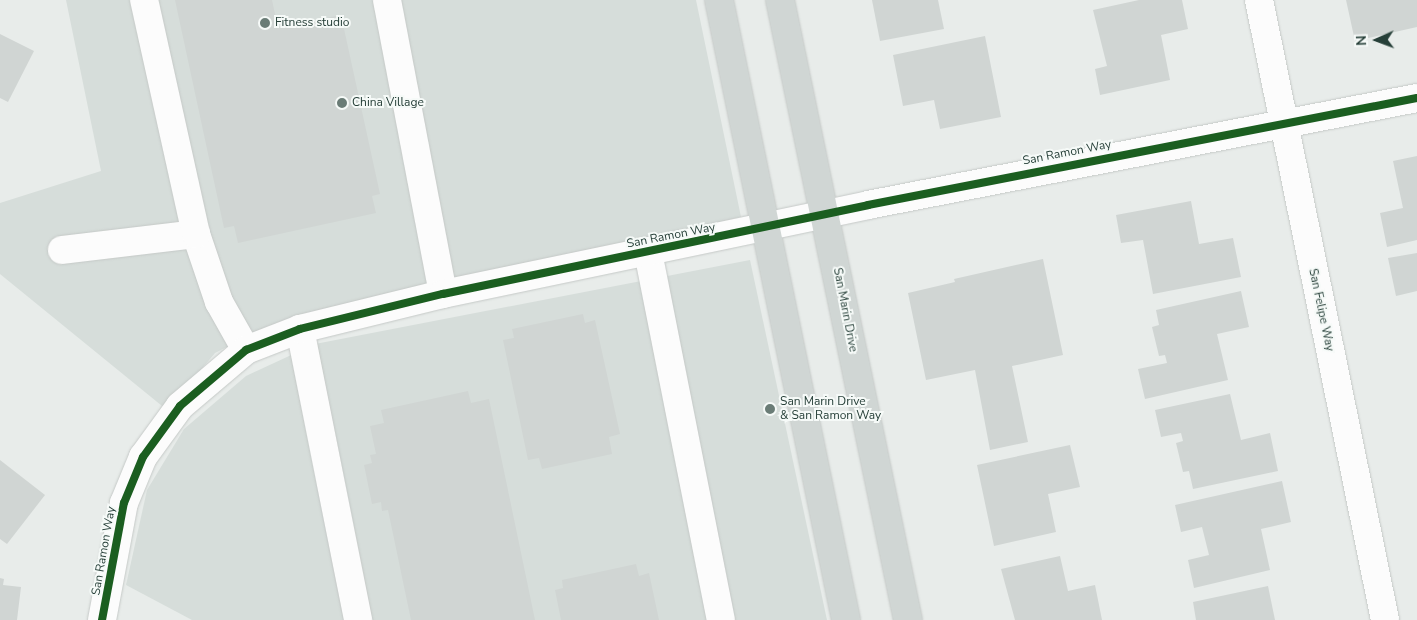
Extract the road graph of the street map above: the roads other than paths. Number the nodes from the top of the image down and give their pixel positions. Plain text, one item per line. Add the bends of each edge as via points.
1 (144, 0) edge
2 (387, 0) edge
3 (719, 0) edge
4 (780, 0) edge
5 (1259, 0) edge
6 (1417, 98) edge
7 (1282, 122) junction
8 (825, 214) junction
9 (764, 228) junction
10 (196, 234) junction
11 (62, 250) dead end
12 (648, 252) junction
13 (443, 294) junction
14 (300, 329) junction
15 (246, 350) junction
16 (102, 620) edge
17 (358, 620) edge
18 (721, 620) edge
19 (846, 620) edge
20 (908, 620) edge
21 (1385, 620) edge

1 - 10 street
2 - 13 street
3 - 9 main road
4 - 8 main road, San Marin Drive
5 - 7 street, San Felipe Way
6 - 7 street, San Ramon Way
7 - 8 street, San Ramon Way
7 - 21 street, San Felipe Way
8 - 9 street, San Ramon Way
8 - 20 main road, San Marin Drive
9 - 12 street, San Ramon Way
9 - 19 main road
10 - 11 street
10 - 15 street via 219,302
12 - 13 street, San Ramon Way
12 - 18 street
13 - 14 street, San Ramon Way
14 - 15 street, San Ramon Way
14 - 17 street
15 - 16 street, San Ramon Way via 180,406 143,457 124,503

